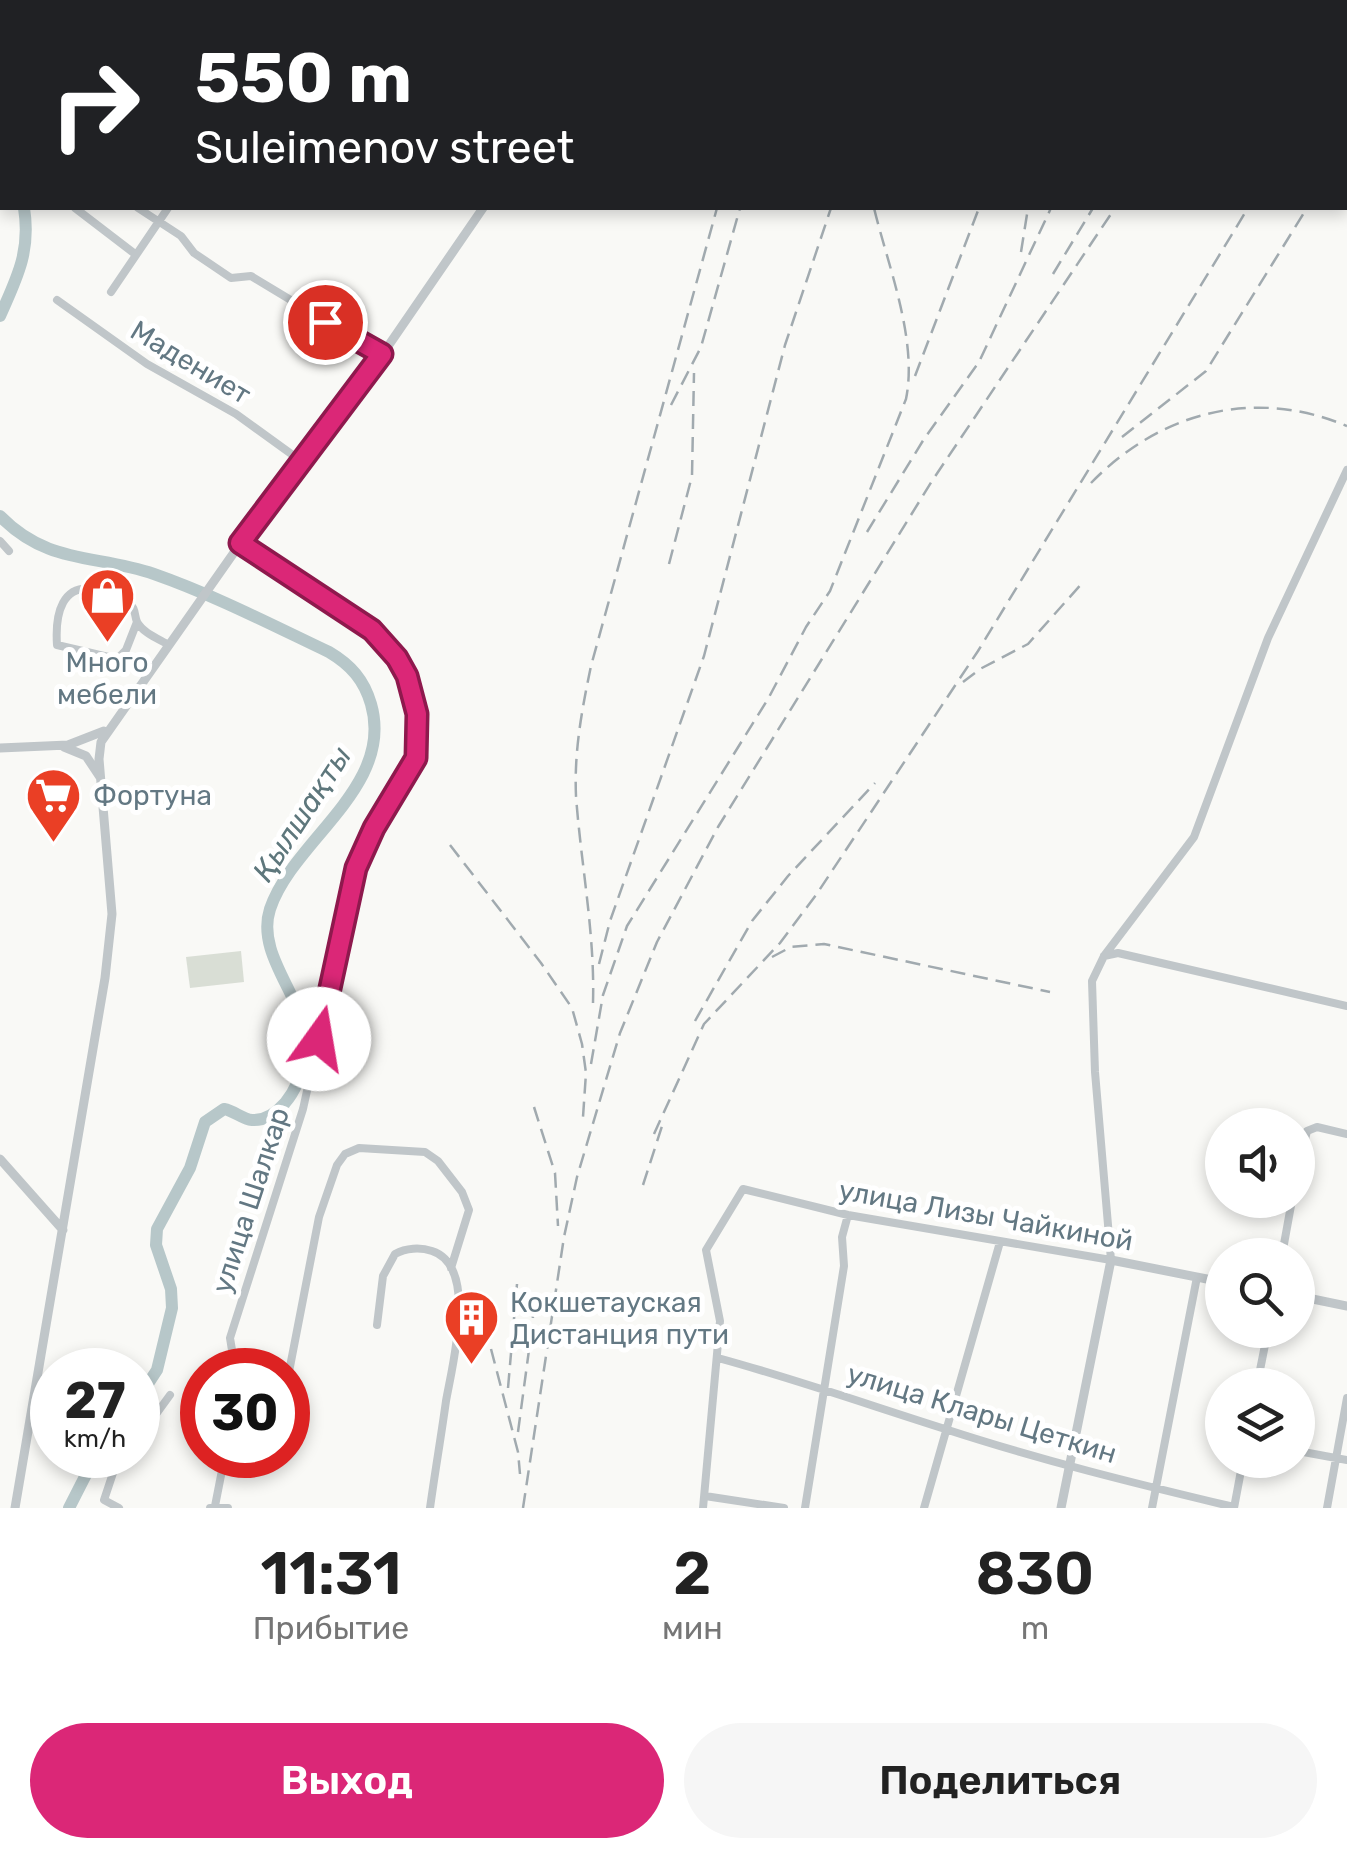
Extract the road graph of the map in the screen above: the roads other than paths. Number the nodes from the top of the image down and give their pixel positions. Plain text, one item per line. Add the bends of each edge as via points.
1 (79, 210) edge
2 (141, 210) edge
3 (166, 210) edge
4 (482, 210) edge
5 (157, 221) junction
6 (136, 254) junction
7 (111, 292) dead end
8 (57, 300) dead end
9 (382, 354) junction
10 (302, 460) junction
11 (1347, 470) edge
12 (0, 541) edge
13 (240, 543) junction
14 (9, 550) dead end
15 (137, 622) junction
16 (169, 645) junction
17 (106, 730) junction
18 (56, 747) junction
19 (0, 748) edge
20 (104, 784) junction
21 (1104, 956) junction
22 (1347, 1006) edge
23 (1315, 1129) edge
24 (1347, 1134) edge
25 (0, 1158) edge
26 (848, 1215) junction
27 (63, 1230) junction
28 (1000, 1242) junction
29 (1111, 1260) junction
30 (452, 1268) junction
31 (1197, 1277) junction
32 (1205, 1279) edge
33 (1315, 1299) edge
34 (1347, 1306) edge
35 (377, 1325) dead end
36 (232, 1348) edge
37 (294, 1348) edge
38 (718, 1358) junction
39 (825, 1388) junction
40 (170, 1395) dead end
41 (1347, 1398) edge
42 (160, 1409) edge
43 (945, 1429) junction
44 (1315, 1454) edge
45 (1336, 1457) junction
46 (1347, 1460) edge
47 (1070, 1466) junction
48 (111, 1478) edge
49 (220, 1478) edge
50 (1240, 1478) edge
51 (1156, 1489) junction
52 (705, 1496) junction
53 (213, 1507) edge
54 (16, 1508) edge
55 (119, 1508) edge
56 (228, 1508) edge
57 (430, 1508) edge
58 (703, 1508) edge
59 (784, 1508) edge
60 (805, 1508) edge
61 (924, 1508) edge
62 (1061, 1508) edge
63 (1152, 1508) edge
64 (1234, 1508) edge
65 (1326, 1508) edge

1 - 6 street
2 - 5 street
3 - 5 street
4 - 9 street
5 - 6 street
5 - 9 street via 231,278 251,276
6 - 7 street
8 - 10 street, Мадениет
9 - 10 street
10 - 13 street
11 - 21 street via 1268,638 1194,837
12 - 14 street
13 - 16 street
13 - 36 street, улица Шалкар via 385,642 407,676 418,728 416,758 356,868 304,1109
15 - 15 street via 117,659 56,646 62,606 77,589 122,598
15 - 16 street
16 - 17 street
17 - 18 street
17 - 20 street via 100,748
18 - 19 street
18 - 20 street via 86,756
20 - 27 street via 112,914
21 - 22 street via 1118,953
21 - 29 street via 1092,981
23 - 24 street
25 - 27 street
26 - 28 street, улица Лизы Чайкиной
26 - 38 street, улица Лизы Чайкиной via 743,1190 706,1250 720,1320
26 - 39 street
27 - 54 street
28 - 29 street, улица Лизы Чайкиной
28 - 43 street
29 - 31 street, улица Лизы Чайкиной
29 - 47 street
30 - 35 street via 432,1251 395,1254 382,1276
30 - 37 street via 469,1210 438,1161 414,1149 349,1151 337,1165 319,1216
30 - 57 street via 458,1326
31 - 32 street, улица Лизы Чайкиной
31 - 51 street
33 - 34 street
38 - 39 street, улица Клары Цеткин
38 - 52 street
39 - 43 street, улица Клары Цеткин
39 - 60 street
40 - 42 street
41 - 45 street
43 - 47 street, улица Клары Цеткин
43 - 61 street
44 - 45 street
45 - 46 street
45 - 65 street
47 - 51 street, улица Клары Цеткин
47 - 62 street
48 - 55 street via 104,1500
49 - 53 street
50 - 64 street
51 - 63 street
51 - 64 street, улица Клары Цеткин
52 - 58 street
52 - 59 street
53 - 56 street

